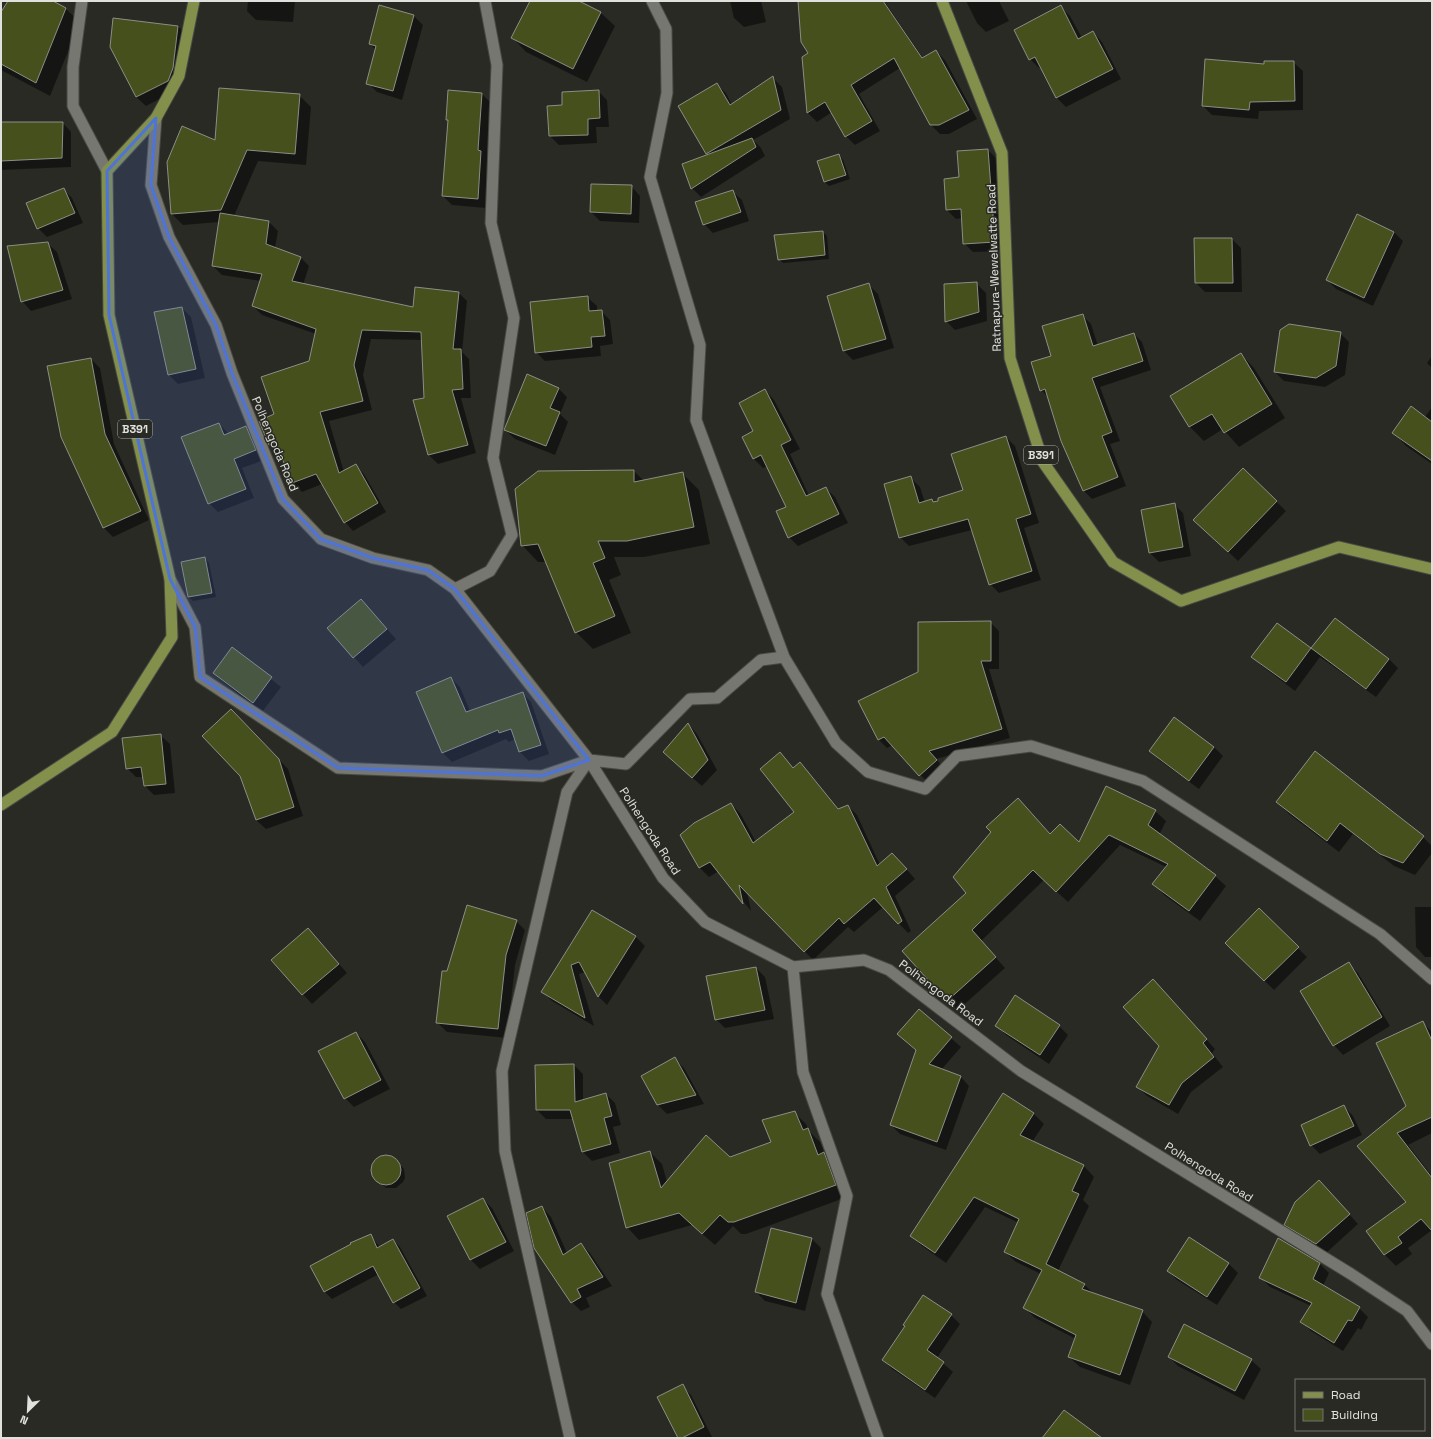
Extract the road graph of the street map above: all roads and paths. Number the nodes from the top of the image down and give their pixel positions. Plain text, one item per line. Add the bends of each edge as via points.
1 (82, 1) edge
2 (194, 1) edge
3 (485, 1) edge
4 (652, 1) edge
5 (942, 1) edge
6 (156, 118) junction
7 (107, 171) junction
8 (1432, 569) edge
9 (170, 579) junction
10 (455, 589) junction
11 (784, 658) junction
12 (589, 760) junction
13 (1, 805) edge
14 (793, 967) junction
15 (1432, 979) edge
16 (1432, 1344) edge
17 (570, 1438) edge
18 (878, 1438) edge

1 - 7 street via 73,67 73,106
2 - 6 main road via 179,76
3 - 10 street via 497,65 491,223 514,318 493,458 512,535 490,571
4 - 11 street via 666,29 667,93 650,177 700,345 696,420
5 - 8 main road, Ratnapura-Wewelwatte Road / B391 via 1002,153 1010,358 1043,462 1113,562 1181,601 1339,547
6 - 7 main road
6 - 10 street, Polhengoda Road via 151,184 168,237 216,325 232,373 283,499 321,539 373,558 428,570
7 - 9 main road, B391 via 109,315
9 - 12 street via 195,628 200,677 338,768 542,776
9 - 13 main road, B391 via 172,637 112,732
10 - 12 street, Polhengoda Road
11 - 12 street via 761,660 717,698 690,699 626,764
11 - 15 street via 836,743 868,772 925,789 957,756 1031,746 1143,781 1380,934
12 - 14 street, Polhengoda Road via 663,878 705,922
12 - 17 street via 566,792 502,1071 505,1151
14 - 16 street, Polhengoda Road via 864,960 889,970 1021,1071 1407,1311
14 - 18 street via 803,1072 847,1196 827,1294

